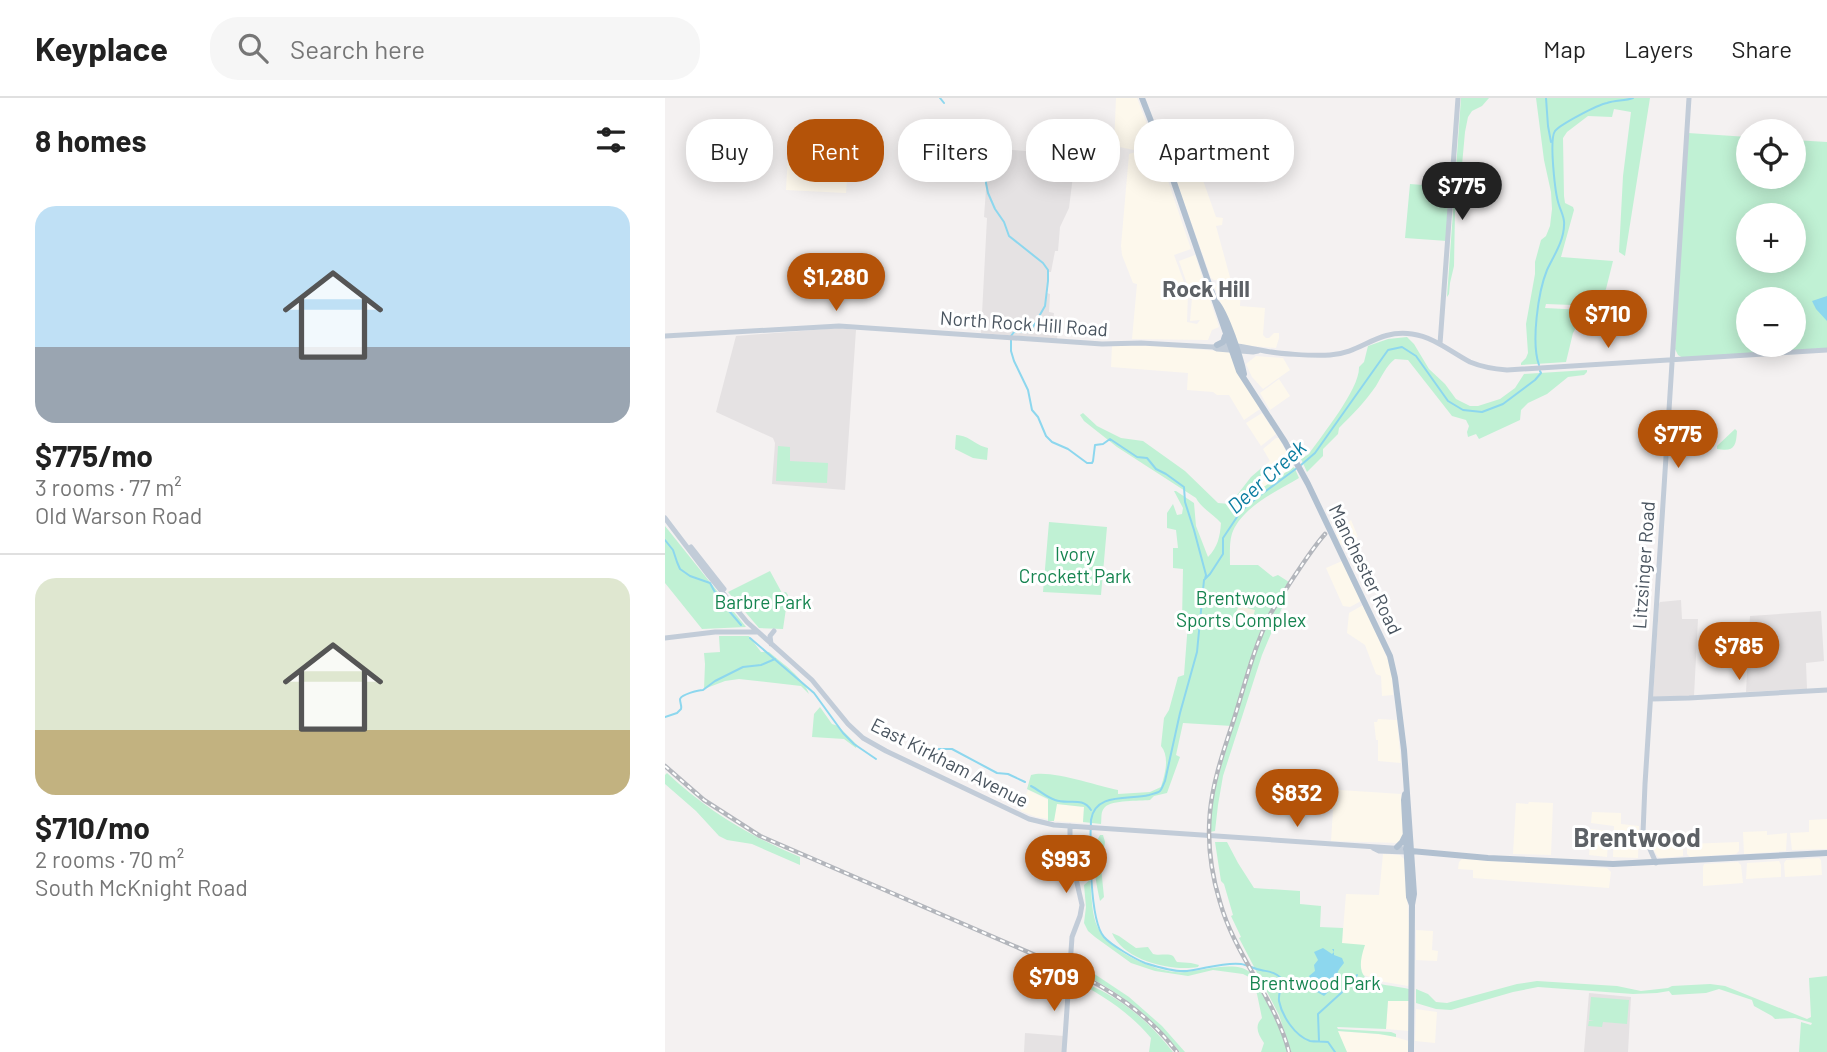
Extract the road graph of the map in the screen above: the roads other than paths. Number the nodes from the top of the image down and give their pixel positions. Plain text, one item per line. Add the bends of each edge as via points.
1 (1142, 98) edge
2 (1458, 98) edge
3 (1689, 98) edge
4 (1216, 302) junction
5 (1226, 334) junction
6 (665, 336) edge
7 (1440, 344) junction
8 (1215, 346) junction
9 (1236, 349) junction
10 (1260, 350) junction
11 (1827, 350) edge
12 (1672, 359) junction
13 (1244, 377) junction
14 (665, 516) edge
15 (748, 622) junction
16 (773, 631) dead end
17 (739, 632) junction
18 (757, 632) junction
19 (665, 638) edge
20 (771, 643) junction
21 (1827, 690) edge
22 (1651, 699) junction
23 (1055, 825) junction
24 (1070, 826) junction
25 (1084, 827) junction
26 (1408, 835) junction
27 (1070, 841) junction
28 (1397, 847) junction
29 (1648, 847) junction
30 (1373, 848) junction
31 (1408, 850) junction
32 (1070, 852) junction
33 (1428, 852) junction
34 (1827, 853) edge
35 (1656, 863) junction
36 (1637, 864) junction
37 (1064, 1052) edge
38 (1411, 1052) edge

1 - 4 main road, Manchester Road
2 - 7 street
3 - 12 street, Litzsinger Road
4 - 5 main road, Manchester Road
4 - 9 main road, Manchester Road
5 - 8 main road
5 - 9 main road, Manchester Road
6 - 8 street, North Rock Hill Road via 839,326 1102,344
7 - 10 street via 1399,333 1329,355
7 - 12 street via 1473,363 1507,370
8 - 9 street, North Rock Hill Road
9 - 10 street
9 - 10 street
9 - 13 main road, Manchester Road
9 - 13 main road, Manchester Road
11 - 12 street
12 - 22 street, Litzsinger Road
13 - 26 main road, Manchester Road via 1297,463 1392,662
14 - 15 street, East Kirkham Avenue
15 - 17 street
15 - 18 street, East Kirkham Avenue
16 - 20 street
17 - 18 street
17 - 19 street
18 - 20 street, East Kirkham Avenue
20 - 23 street, East Kirkham Avenue via 812,680 863,738 1014,812
21 - 22 street
22 - 29 street, Litzsinger Road via 1643,828
23 - 24 street, East Kirkham Avenue
23 - 27 street
24 - 25 street, East Kirkham Avenue
24 - 27 street
25 - 30 street, East Kirkham Avenue
25 - 32 street via 1073,834
26 - 28 main road
26 - 31 main road, Manchester Road
26 - 33 main road
27 - 32 street
28 - 30 street
28 - 31 street
29 - 35 street, Litzsinger Road
29 - 36 street via 1649,856
30 - 31 street
31 - 33 main road
31 - 38 main road, Manchester Road
32 - 37 street via 1082,908 1071,940
33 - 36 main road
34 - 35 main road
35 - 36 main road

